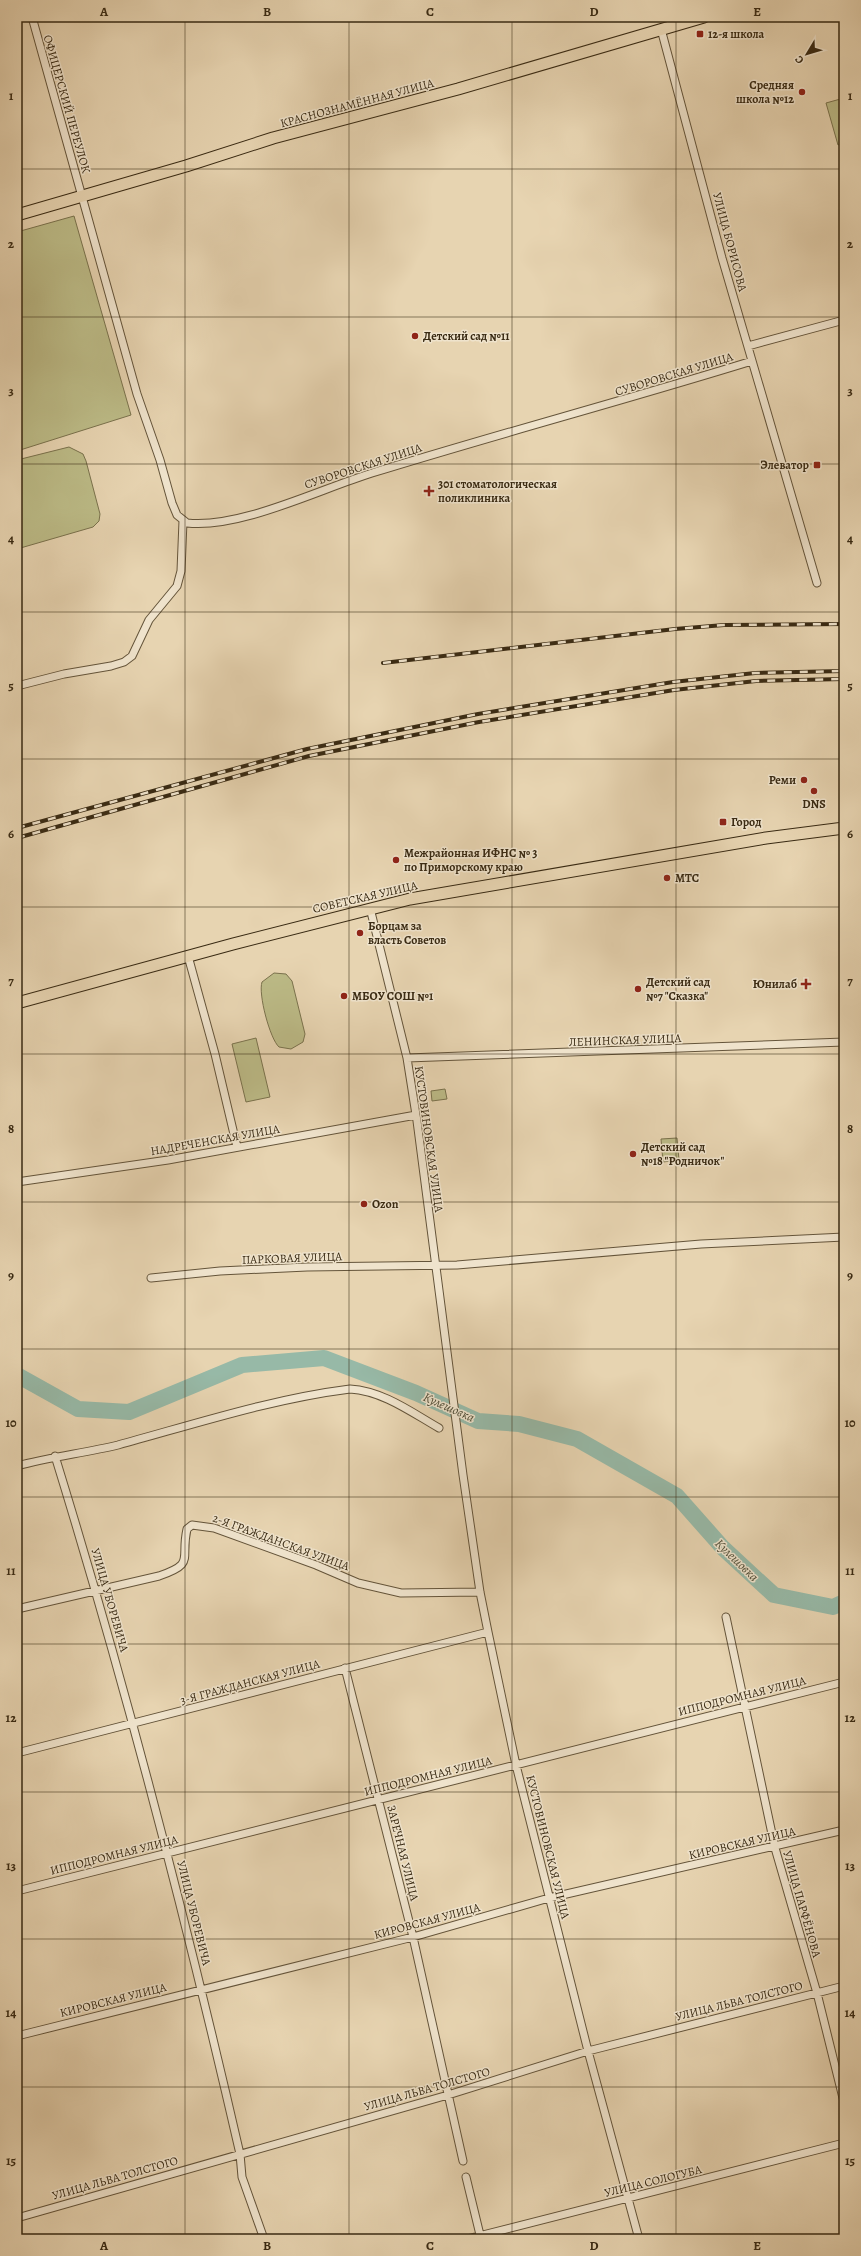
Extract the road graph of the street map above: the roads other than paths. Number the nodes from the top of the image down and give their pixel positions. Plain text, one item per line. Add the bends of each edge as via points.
1 (32, 17) edge
2 (704, 17) edge
3 (661, 29) junction
4 (82, 196) junction
5 (17, 215) edge
6 (844, 320) edge
7 (748, 346) junction
8 (752, 362) junction
9 (183, 521) junction
10 (817, 583) dead end
11 (17, 686) edge
12 (844, 828) edge
13 (370, 908) junction
14 (188, 956) junction
15 (17, 1003) edge
16 (844, 1042) edge
17 (407, 1058) junction
18 (416, 1116) junction
19 (237, 1147) junction
20 (17, 1182) edge
21 (844, 1237) edge
22 (435, 1265) junction
23 (151, 1278) dead end
24 (438, 1428) dead end
25 (55, 1456) junction
26 (17, 1466) edge
27 (96, 1590) junction
28 (480, 1592) junction
29 (17, 1608) edge
30 (726, 1617) dead end
31 (488, 1632) junction
32 (345, 1668) junction
33 (844, 1682) edge
34 (744, 1706) junction
35 (134, 1723) junction
36 (17, 1753) edge
37 (516, 1765) junction
38 (378, 1801) junction
39 (844, 1830) edge
40 (775, 1848) junction
41 (168, 1853) junction
42 (17, 1890) edge
43 (549, 1898) junction
44 (413, 1937) junction
45 (844, 1986) edge
46 (202, 1989) junction
47 (816, 1993) junction
48 (17, 2036) edge
49 (588, 2051) junction
50 (448, 2095) junction
51 (844, 2102) edge
52 (844, 2144) edge
53 (240, 2154) junction
54 (463, 2161) dead end
55 (466, 2177) dead end
56 (628, 2198) junction
57 (17, 2218) edge
58 (481, 2237) edge
59 (264, 2239) edge
60 (467, 2239) edge
61 (639, 2239) edge

1 - 4 street, ОФИЦЕРСКИЙ ПЕРЕУЛОК
2 - 3 main road, КРАСНОЗНАМЁННАЯ УЛИЦА
3 - 4 main road, КРАСНОЗНАМЁННАЯ УЛИЦА via 450,91 273,138
3 - 7 street, УЛИЦА БОРИСОВА
4 - 5 main road, КРАСНОЗНАМЁННАЯ УЛИЦА
4 - 9 street, ОФИЦЕРСКИЙ ПЕРЕУЛОК via 116,322 172,503
6 - 7 street
7 - 8 street, УЛИЦА БОРИСОВА
8 - 9 street, СУВОРОВСКАЯ УЛИЦА via 371,473 258,513 209,523
8 - 10 street, УЛИЦА БОРИСОВА
9 - 11 street via 181,571 177,586 149,620 132,656 111,666
12 - 13 main road, СОВЕТСКАЯ УЛИЦА via 766,838 494,883
13 - 14 main road, СОВЕТСКАЯ УЛИЦА
13 - 17 street, КУСТОВИНОВСКАЯ УЛИЦА
14 - 15 main road, СОВЕТСКАЯ УЛИЦА
14 - 19 street
16 - 17 street, ЛЕНИНСКАЯ УЛИЦА
17 - 18 street, КУСТОВИНОВСКАЯ УЛИЦА
18 - 19 street, НАДРЕЧЕНСКАЯ УЛИЦА
18 - 22 street, КУСТОВИНОВСКАЯ УЛИЦА
19 - 20 street, НАДРЕЧЕНСКАЯ УЛИЦА
21 - 22 street, ПАРКОВАЯ УЛИЦА via 701,1244 493,1263
22 - 23 street, ПАРКОВАЯ УЛИЦА via 307,1267 220,1271
22 - 28 street, КУСТОВИНОВСКАЯ УЛИЦА
24 - 25 street via 386,1398 350,1389 259,1406 116,1445
25 - 26 street
25 - 27 street, УЛИЦА УБОРЕВИЧА
27 - 28 street, 2-Я ГРАЖДАНСКАЯ УЛИЦА via 179,1569 183,1562 187,1529 199,1524 316,1565 358,1583 400,1593
27 - 29 street, 2-Я ГРАЖДАНСКАЯ УЛИЦА
27 - 35 street, УЛИЦА УБОРЕВИЧА
28 - 31 street, КУСТОВИНОВСКАЯ УЛИЦА
30 - 34 street, УЛИЦА ПАРФЁНОВА
31 - 32 street, 3-Я ГРАЖДАНСКАЯ УЛИЦА
31 - 37 street, КУСТОВИНОВСКАЯ УЛИЦА
32 - 35 street, 3-Я ГРАЖДАНСКАЯ УЛИЦА
32 - 38 street, ЗАРЕЧНАЯ УЛИЦА
33 - 34 street, ИППОДРОМНАЯ УЛИЦА
34 - 37 street, ИППОДРОМНАЯ УЛИЦА
34 - 40 street, УЛИЦА ПАРФЁНОВА
35 - 36 street, 3-Я ГРАЖДАНСКАЯ УЛИЦА
35 - 41 street, УЛИЦА УБОРЕВИЧА
37 - 38 street, ИППОДРОМНАЯ УЛИЦА
37 - 43 street, КУСТОВИНОВСКАЯ УЛИЦА
38 - 41 street, ИППОДРОМНАЯ УЛИЦА
38 - 44 street, ЗАРЕЧНАЯ УЛИЦА
39 - 40 street, КИРОВСКАЯ УЛИЦА
40 - 43 street, КИРОВСКАЯ УЛИЦА
40 - 47 street, УЛИЦА ПАРФЁНОВА
41 - 42 street, ИППОДРОМНАЯ УЛИЦА
41 - 46 street, УЛИЦА УБОРЕВИЧА
43 - 44 street, КИРОВСКАЯ УЛИЦА
43 - 49 street, КУСТОВИНОВСКАЯ УЛИЦА
44 - 46 street, КИРОВСКАЯ УЛИЦА
44 - 50 street, ЗАРЕЧНАЯ УЛИЦА
45 - 47 street, УЛИЦА ЛЬВА ТОЛСТОГО
46 - 48 street, КИРОВСКАЯ УЛИЦА
46 - 53 street, УЛИЦА УБОРЕВИЧА
47 - 49 street, УЛИЦА ЛЬВА ТОЛСТОГО
47 - 51 street, УЛИЦА ПАРФЁНОВА
49 - 50 street, УЛИЦА ЛЬВА ТОЛСТОГО
49 - 56 street, КУСТОВИНОВСКАЯ УЛИЦА
50 - 53 street, УЛИЦА ЛЬВА ТОЛСТОГО
50 - 54 street, ЗАРЕЧНАЯ УЛИЦА
52 - 56 street, УЛИЦА СОЛОГУБА
53 - 57 street, УЛИЦА ЛЬВА ТОЛСТОГО
53 - 59 street, УЛИЦА УБОРЕВИЧА via 242,2177
55 - 58 street
56 - 58 street, УЛИЦА СОЛОГУБА
56 - 61 street, КУСТОВИНОВСКАЯ УЛИЦА
58 - 60 street, УЛИЦА СОЛОГУБА

